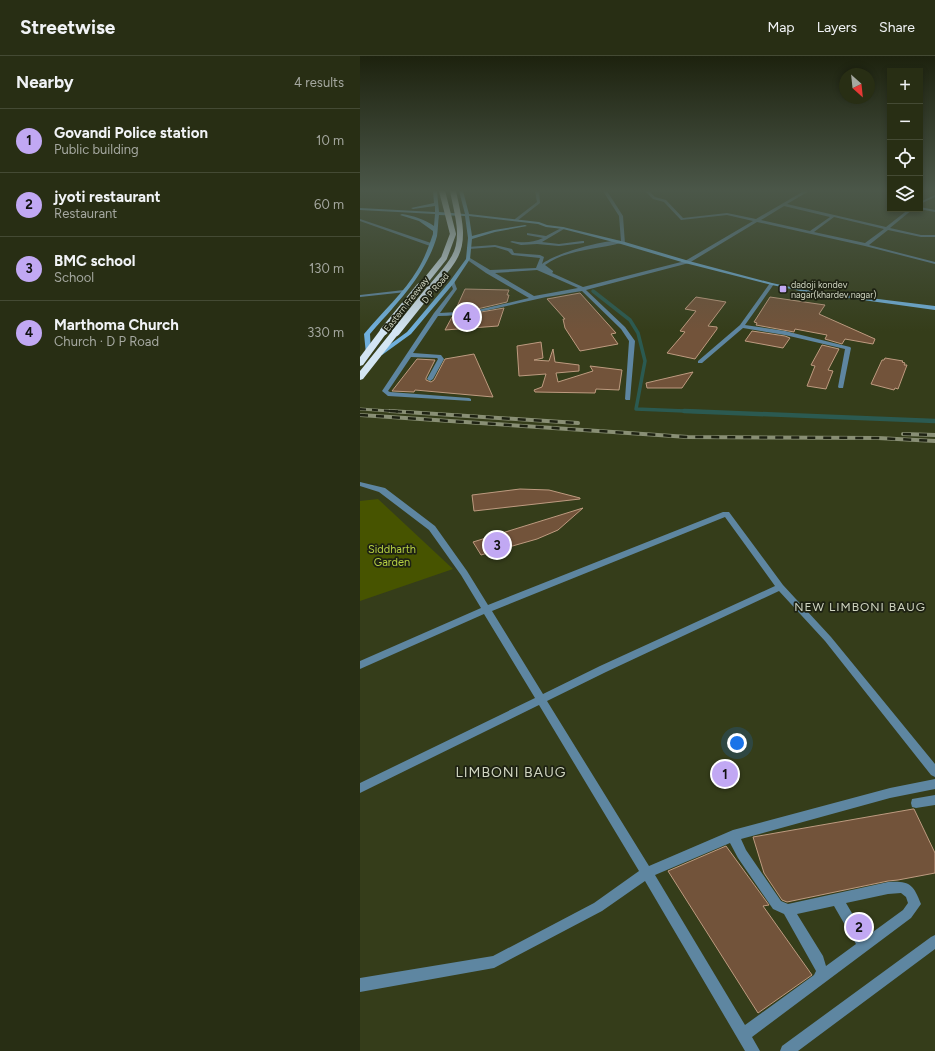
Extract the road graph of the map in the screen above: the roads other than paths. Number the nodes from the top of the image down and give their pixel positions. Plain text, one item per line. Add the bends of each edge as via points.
1 (410, 237) edge
2 (434, 237) edge
3 (452, 237) edge
4 (460, 237) edge
5 (602, 237) edge
6 (621, 237) edge
7 (729, 237) edge
8 (831, 237) edge
9 (877, 237) edge
10 (470, 238) edge
11 (547, 238) edge
12 (512, 242) dead end
13 (582, 242) dead end
14 (621, 242) junction
15 (539, 243) junction
16 (432, 245) junction
17 (866, 245) junction
18 (469, 248) junction
19 (468, 259) junction
20 (687, 262) junction
21 (935, 263) edge
22 (538, 269) junction
23 (488, 272) junction
24 (452, 282) junction
25 (772, 284) junction
26 (585, 288) junction
27 (404, 291) junction
28 (360, 296) edge
29 (533, 298) junction
30 (935, 308) edge
31 (436, 314) junction
32 (742, 326) junction
33 (368, 354) junction
34 (379, 354) junction
35 (410, 355) junction
36 (700, 362) dead end
37 (360, 363) edge
38 (360, 377) edge
39 (430, 378) dead end
40 (841, 387) dead end
41 (469, 400) dead end
42 (628, 400) dead end
43 (360, 484) edge
44 (780, 587) junction
45 (486, 610) junction
46 (360, 665) edge
47 (542, 700) junction
48 (935, 772) edge
49 (935, 784) edge
50 (360, 788) edge
51 (935, 800) edge
52 (916, 803) dead end
53 (733, 836) junction
54 (647, 873) junction
55 (837, 899) junction
56 (788, 910) junction
57 (935, 941) edge
58 (864, 946) junction
59 (819, 979) junction
60 (360, 985) edge
61 (743, 1035) junction
62 (753, 1051) edge
63 (787, 1051) edge

1 - 16 street
2 - 16 main road
3 - 33 highway, Eastern Freeway, bridge via 449,248 439,264
4 - 34 highway, Eastern Freeway, bridge via 454,258
5 - 14 main road
6 - 14 street
7 - 20 street
8 - 17 street
9 - 17 street
10 - 18 main road, D P Road
11 - 15 street
12 - 15 street via 525,245
13 - 15 street via 552,246
14 - 20 main road
14 - 26 street via 580,249 543,265 544,268
16 - 27 main road via 424,265
17 - 21 street
18 - 19 main road, D P Road
18 - 22 street via 495,246 510,250 512,254 540,256 542,257
19 - 23 street
19 - 24 main road, D P Road
20 - 25 main road
20 - 26 street via 612,279
22 - 23 street
22 - 26 street
23 - 29 street
24 - 31 street via 455,289
24 - 34 main road, D P Road via 409,333
25 - 30 main road via 805,291
25 - 32 street
26 - 29 street
26 - 42 street via 632,341
27 - 28 street
27 - 33 main road via 367,334
29 - 31 street via 467,314
31 - 35 street
32 - 36 street
32 - 40 street via 848,348
33 - 37 highway, Eastern Freeway
34 - 38 highway, Eastern Freeway
35 - 39 street via 438,356 441,359
35 - 41 street via 385,391 388,394
43 - 45 street via 382,490 432,528
44 - 45 street via 726,514
44 - 47 street
44 - 48 street via 828,639
45 - 46 street
45 - 47 street
47 - 50 street
47 - 54 street
49 - 53 street via 890,793
51 - 52 street
53 - 54 street
53 - 56 street via 742,854 777,905
54 - 60 street via 598,907 494,962
54 - 61 street
55 - 56 street
55 - 58 street
55 - 58 street via 895,887 903,887 910,893 915,904 907,914
56 - 59 street via 818,961 822,971
57 - 63 street
58 - 59 street
59 - 61 street
61 - 62 street

